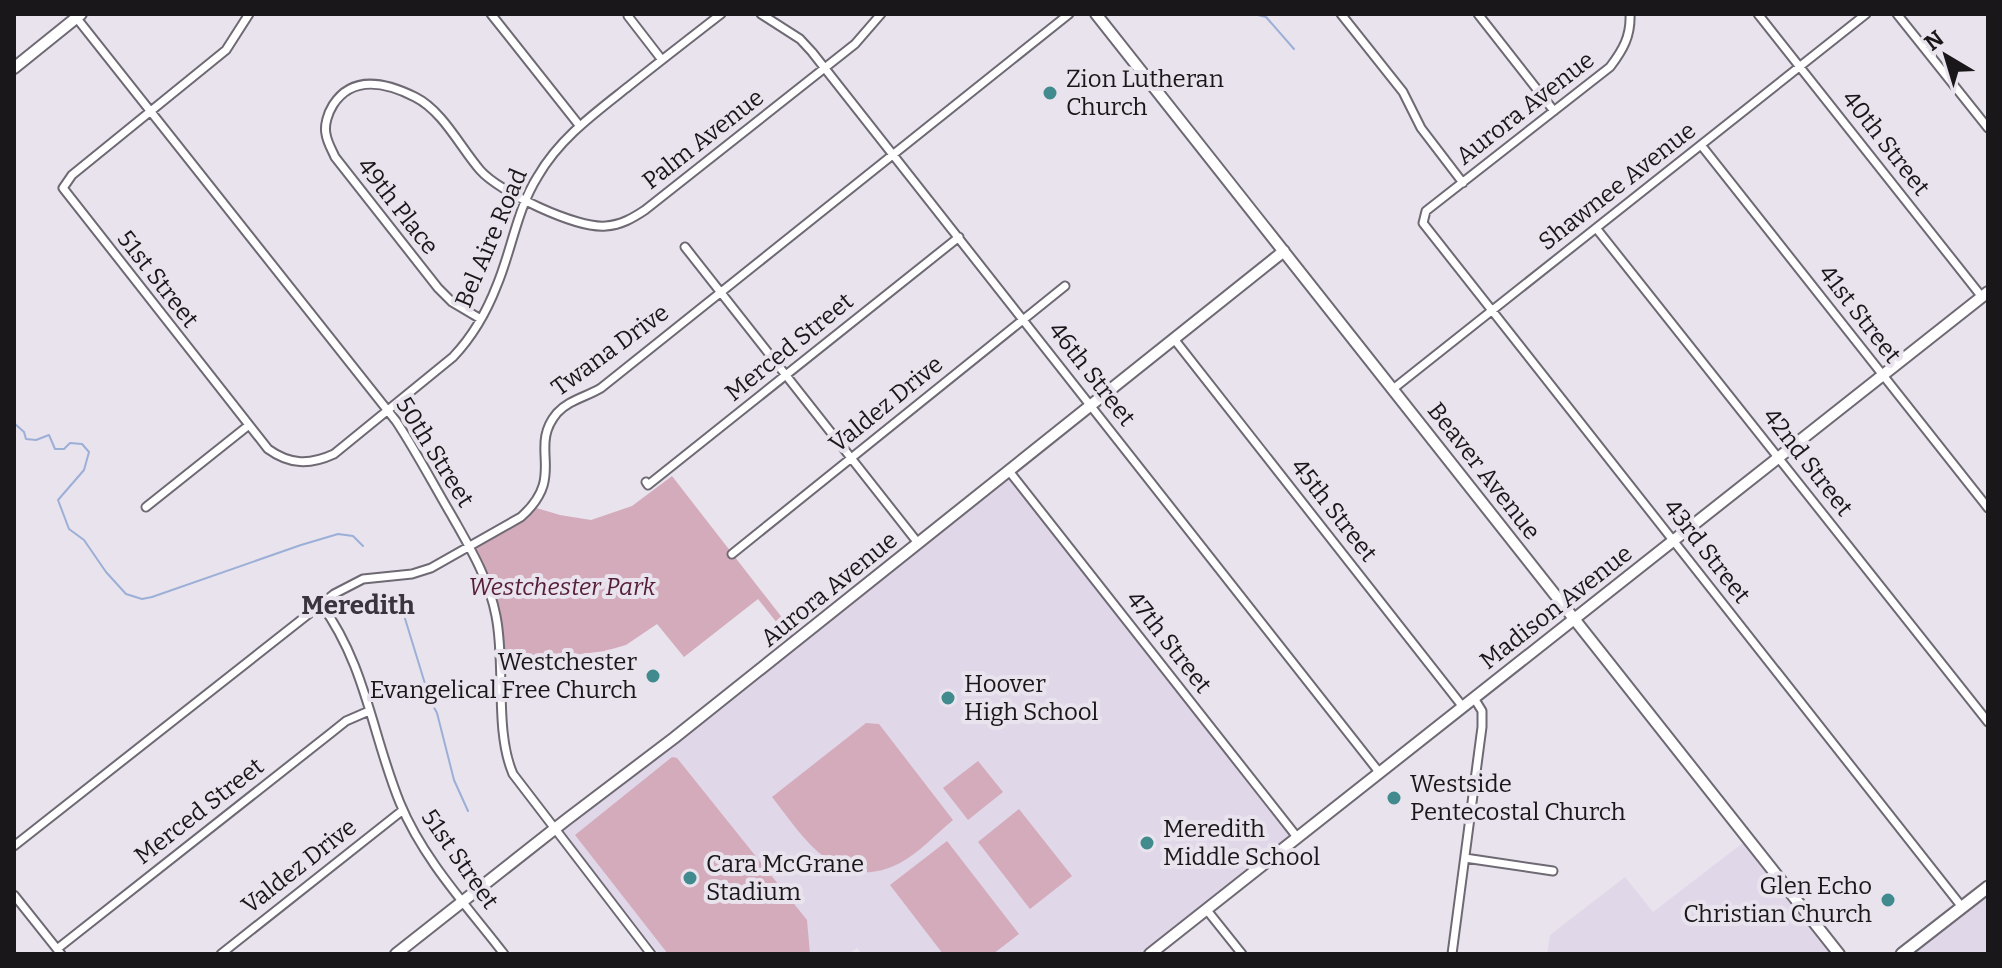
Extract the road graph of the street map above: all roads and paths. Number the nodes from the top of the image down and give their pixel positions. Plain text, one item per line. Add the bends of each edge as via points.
1 (249, 14) edge
2 (491, 14) edge
3 (721, 14) edge
4 (761, 14) edge
5 (881, 14) edge
6 (1069, 14) edge
7 (1096, 14) edge
8 (1341, 14) edge
9 (1478, 14) edge
10 (1630, 14) edge
11 (1758, 14) edge
12 (1866, 14) edge
13 (1897, 14) edge
14 (77, 15) edge
15 (628, 16) dead end
16 (662, 60) junction
17 (1800, 67) junction
18 (14, 68) edge
19 (825, 69) junction
20 (337, 99) joint
21 (151, 111) junction
22 (1554, 111) junction
23 (579, 125) junction
24 (1988, 128) edge
25 (1701, 145) junction
26 (895, 155) junction
27 (1463, 183) junction
28 (525, 199) junction
29 (1423, 219) joint
30 (1596, 228) junction
31 (959, 237) junction
32 (685, 247) dead end
33 (1284, 251) junction
34 (1065, 286) dead end
35 (720, 292) junction
36 (1985, 294) edge
37 (1491, 311) junction
38 (479, 318) junction
39 (1024, 319) junction
40 (1174, 339) junction
41 (786, 375) junction
42 (1883, 375) junction
43 (1393, 389) junction
44 (1092, 405) junction
45 (387, 410) junction
46 (249, 425) junction
47 (1779, 457) junction
48 (851, 458) junction
49 (1009, 471) junction
50 (646, 482) dead end
51 (146, 507) dead end
52 (1988, 508) edge
53 (1673, 541) junction
54 (918, 543) junction
55 (469, 547) junction
56 (732, 554) dead end
57 (321, 604) junction
58 (1574, 618) junction
59 (1474, 698) junction
60 (1463, 707) junction
61 (369, 711) junction
62 (1988, 722) edge
63 (1379, 772) junction
64 (403, 810) junction
65 (554, 829) junction
66 (1297, 837) junction
67 (14, 846) edge
68 (1465, 858) junction
69 (1553, 871) dead end
70 (1988, 887) edge
71 (14, 895) edge
72 (463, 901) junction
73 (1962, 907) junction
74 (1206, 909) junction
75 (59, 952) edge
76 (221, 954) edge
77 (396, 954) edge
78 (504, 954) edge
79 (651, 954) edge
80 (1150, 954) edge
81 (1242, 954) edge
82 (1452, 954) edge
83 (1839, 954) edge
84 (1902, 954) edge

1 - 21 street via 226,50
2 - 23 street
3 - 16 street, Bel Aire Road
4 - 19 street, 46th Street via 800,39
5 - 19 street, Palm Avenue
6 - 26 street, Twana Drive
7 - 33 street, Beaver Avenue
8 - 27 street via 1403,92 1421,128
9 - 22 street
10 - 22 street, Aurora Avenue via 1622,52
11 - 17 street, 40th Street
12 - 17 street, Shawnee Avenue
13 - 24 street
14 - 18 street
14 - 21 street, 50th Street
15 - 16 street
16 - 23 street, Bel Aire Road
17 - 25 street, Shawnee Avenue
17 - 36 street, 40th Street
19 - 26 street, 46th Street
19 - 28 street, Palm Avenue via 629,220 589,226
20 - 28 street, Palm Avenue via 366,83 418,98 488,179
20 - 38 street, 49th Place via 326,134 335,157 438,288
21 - 45 street, 50th Street
21 - 46 street, 51st Street via 67,179 63,188
22 - 27 street, Aurora Avenue
23 - 28 street, Bel Aire Road via 556,149
25 - 30 street, Shawnee Avenue
25 - 42 street, 41st Street
26 - 31 street, 46th Street
26 - 35 street, Twana Drive
27 - 29 street, Aurora Avenue
28 - 38 street, Bel Aire Road via 498,284
29 - 37 street, 43rd Street
30 - 37 street, Shawnee Avenue
30 - 47 street, 42nd Street
31 - 39 street, 46th Street
31 - 41 street, Merced Street
32 - 35 street
33 - 40 street, Aurora Avenue
33 - 43 street, Beaver Avenue
34 - 39 street, Valdez Drive
35 - 41 street
35 - 55 street, Twana Drive via 601,388 558,413 547,430 546,480 539,499 521,517
36 - 42 street, Madison Avenue
37 - 43 street, Shawnee Avenue
37 - 53 street, 43rd Street
38 - 45 street, Bel Aire Road via 453,357
39 - 44 street, 46th Street
39 - 48 street, Valdez Drive
40 - 44 street, Aurora Avenue
40 - 60 street, 45th Street
41 - 48 street
41 - 50 street, Merced Street
42 - 47 street, Madison Avenue
42 - 52 street, 41st Street
43 - 58 street, Beaver Avenue
44 - 49 street, Aurora Avenue
44 - 63 street, 46th Street
45 - 46 street, Bel Aire Road via 334,454 310,462 281,458
45 - 55 street, 50th Street
46 - 51 street
47 - 53 street, Madison Avenue
47 - 62 street, 42nd Street
48 - 54 street
48 - 56 street, Valdez Drive
49 - 54 street, Aurora Avenue
49 - 66 street, 47th Street
53 - 58 street, Madison Avenue
53 - 73 street, 43rd Street
54 - 65 street, Aurora Avenue
55 - 57 street, Twana Drive via 412,574 353,583
55 - 65 street, 50th Street via 497,617 507,760
57 - 61 street, 51st Street via 355,661
57 - 67 street, Twana Drive
58 - 59 street, Madison Avenue
58 - 83 street, Beaver Avenue
59 - 60 street, Madison Avenue
59 - 68 street via 1483,717
60 - 63 street, Madison Avenue
61 - 64 street, 51st Street
61 - 75 street, Merced Street via 346,721
63 - 66 street, Madison Avenue
64 - 72 street, 51st Street via 425,851
64 - 76 street, Valdez Drive
65 - 72 street, Aurora Avenue
65 - 79 street, 50th Street
66 - 74 street, Madison Avenue
68 - 69 street
68 - 82 street
70 - 73 main road
71 - 75 street
72 - 77 street, Aurora Avenue
72 - 78 street, 51st Street
73 - 84 main road
74 - 80 street, Madison Avenue
74 - 81 street

